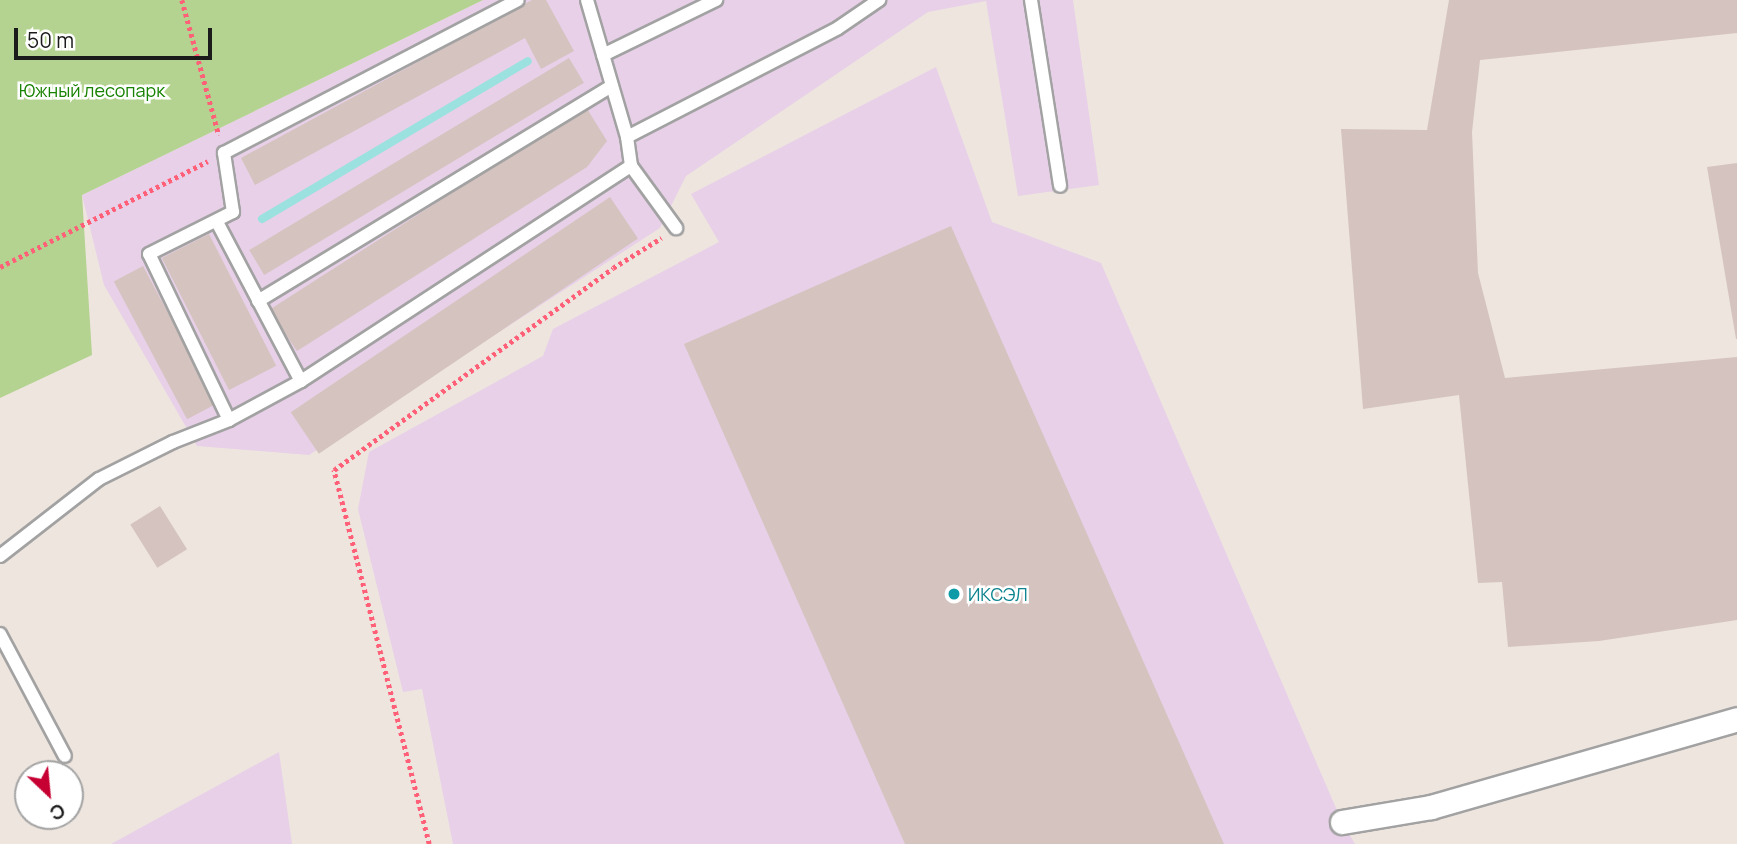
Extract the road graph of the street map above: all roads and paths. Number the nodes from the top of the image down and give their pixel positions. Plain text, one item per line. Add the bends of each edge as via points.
1 (182, 0) edge
2 (518, 0) edge
3 (587, 0) edge
4 (716, 0) edge
5 (879, 0) edge
6 (1031, 0) edge
7 (603, 55) junction
8 (612, 86) junction
9 (627, 137) junction
10 (224, 153) junction
11 (631, 166) junction
12 (1060, 186) dead end
13 (217, 222) junction
14 (676, 228) joint
15 (0, 267) edge
16 (258, 300) junction
17 (301, 381) junction
18 (229, 420) junction
19 (0, 555) edge
20 (1, 636) edge
21 (1737, 719) edge
22 (65, 756) dead end
23 (1342, 822) dead end
24 (429, 844) edge

1 - 10 path
2 - 10 lane
3 - 7 lane
4 - 7 lane
5 - 9 lane via 838,28
6 - 12 lane
7 - 8 lane
8 - 9 lane
8 - 16 lane
9 - 11 lane
10 - 13 lane via 233,212
10 - 15 path
11 - 14 lane
11 - 17 lane
13 - 16 lane
13 - 18 lane via 149,254
14 - 24 path via 613,268 334,470
16 - 17 lane
17 - 18 lane
18 - 19 lane via 99,480
20 - 22 lane
21 - 23 street via 1431,807

